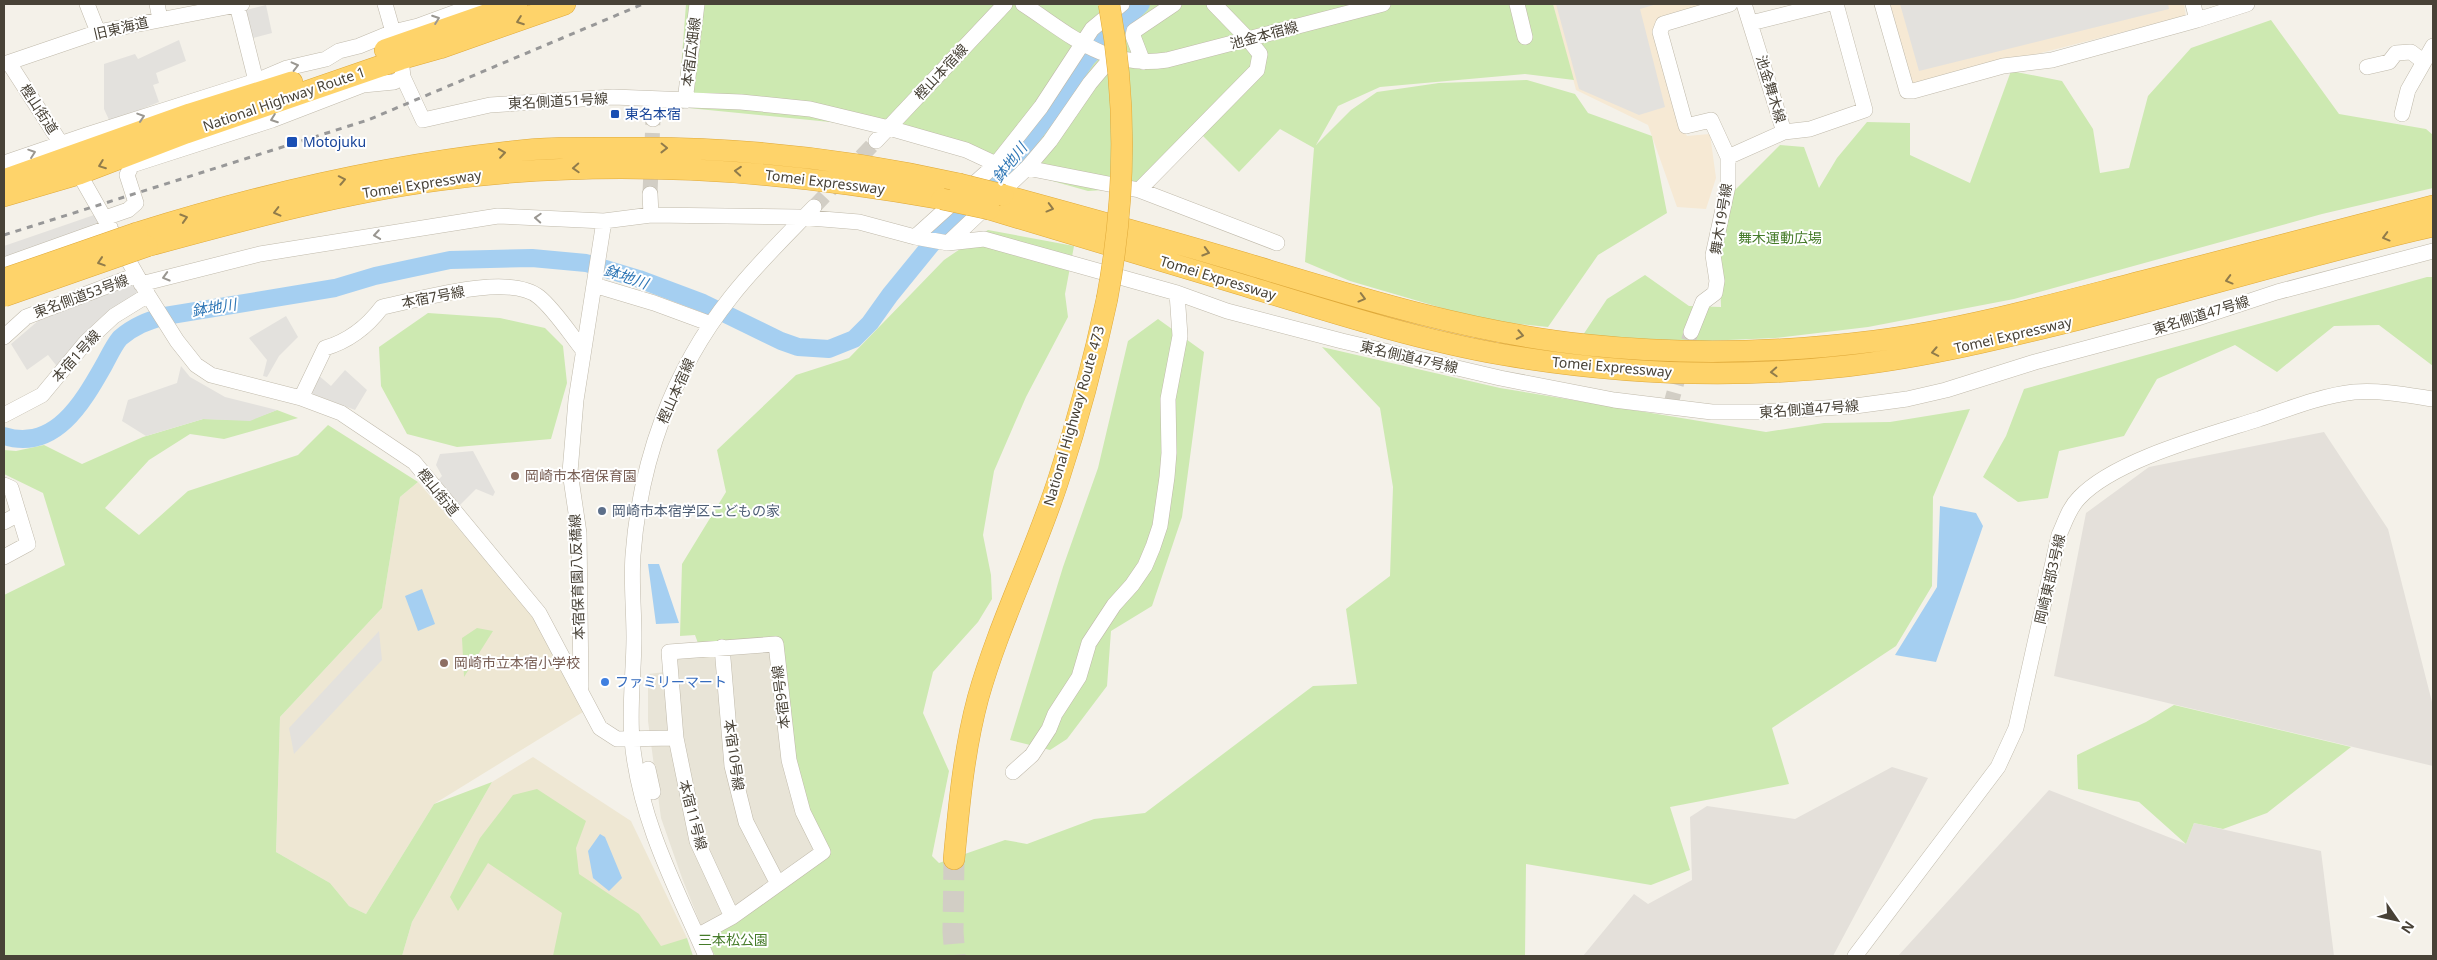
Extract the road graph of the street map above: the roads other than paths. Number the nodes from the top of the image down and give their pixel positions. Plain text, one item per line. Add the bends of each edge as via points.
1 (87, 4) edge
2 (157, 4) edge
3 (239, 4) edge
4 (385, 4) edge
5 (517, 4) edge
6 (566, 4) edge
7 (697, 4) edge
8 (1005, 4) edge
9 (1023, 4) edge
10 (1097, 4) edge
11 (1109, 4) edge
12 (1122, 4) edge
13 (1174, 4) edge
14 (1214, 4) edge
15 (1383, 4) edge
16 (1517, 4) edge
17 (1730, 4) edge
18 (1744, 4) edge
19 (1827, 4) edge
20 (1836, 4) edge
21 (1882, 4) edge
22 (2193, 4) edge
23 (2247, 4) edge
24 (482, 8) edge
25 (1329, 11) edge
26 (160, 19) junction
27 (2197, 20) junction
28 (1751, 23) junction
29 (98, 32) junction
30 (1525, 38) dead end
31 (1248, 39) junction
32 (1082, 42) junction
33 (2433, 46) edge
34 (399, 54) junction
35 (1106, 55) junction
36 (1144, 62) junction
37 (2424, 62) junction
38 (6, 64) edge
39 (2367, 67) dead end
40 (256, 81) junction
41 (653, 99) junction
42 (685, 101) junction
43 (2402, 114) dead end
44 (653, 119) tunnel mouth
45 (889, 128) junction
46 (1784, 132) junction
47 (876, 141) tunnel mouth
48 (1728, 157) junction
49 (70, 158) junction
50 (4, 163) edge
51 (996, 164) junction
52 (1027, 168) junction
53 (4, 180) edge
54 (1140, 190) junction
55 (650, 194) tunnel mouth
56 (4, 196) edge
57 (996, 202) junction
58 (2433, 206) edge
59 (809, 212) junction
60 (650, 214) junction
61 (604, 221) junction
62 (108, 222) junction
63 (2433, 226) edge
64 (915, 237) junction
65 (142, 240) junction
66 (948, 243) junction
67 (1277, 243) dead end
68 (2433, 251) edge
69 (4, 265) edge
70 (4, 279) edge
71 (594, 285) junction
72 (145, 289) junction
73 (1177, 293) junction
74 (4, 296) edge
75 (1101, 299) junction
76 (712, 323) junction
77 (1691, 332) tunnel mouth
78 (4, 337) edge
79 (583, 350) junction
80 (301, 398) junction
81 (2433, 399) edge
82 (4, 415) edge
83 (4, 485) edge
84 (19, 514) junction
85 (4, 522) edge
86 (4, 556) edge
87 (722, 647) junction
88 (581, 691) junction
89 (676, 738) junction
90 (632, 739) junction
91 (648, 769) dead end
92 (1013, 772) dead end
93 (653, 792) dead end
94 (954, 859) tunnel mouth
95 (778, 884) junction
96 (732, 917) junction
97 (698, 936) junction
98 (706, 956) edge
99 (1855, 956) edge

1 - 29 street
2 - 26 street
3 - 26 street, 旧東海道
3 - 40 street
4 - 34 street
5 - 24 highway, National Highway Route 1
6 -> 34 highway, National Highway Route 1 via 440,48
7 - 42 street, 本宿広畑線
8 - 45 street, 樫山本宿線
9 - 32 street
10 - 75 highway, National Highway Route 473 via 1105,64 1108,150
11 - 75 highway, National Highway Route 473, bridge via 1118,68 1121,157 1116,250
12 - 32 street via 1092,29
13 - 36 street via 1134,31
14 - 31 street
15 - 25 street, 池金本宿線
16 - 30 street
17 - 48 street via 1663,24 1660,32 1686,126 1712,120
18 - 28 street, 池金舞木線
19 - 28 street
20 - 46 street, 池金舞木線 via 1865,110 1810,129
21 - 27 street via 1907,91 2003,66 2052,60
22 - 27 street
23 - 27 street
34 -> 24 highway, National Highway Route 1
25 - 31 street, 池金本宿線
26 - 29 street, 旧東海道
28 - 46 street, 池金舞木線
29 - 38 street, 旧東海道
31 - 36 street, 池金本宿線 via 1167,60
31 - 54 street via 1260,54 1257,70
32 - 35 street
32 - 51 street via 1041,107
33 - 37 street
40 -> 34 street via 359,46
34 - 41 street, 東名側道51号線 via 423,120 490,105 613,97
34 - 49 highway, National Highway Route 1 via 186,133
34 -> 62 street via 394,82 363,85 272,120 132,165 127,174 136,203
35 - 36 street, 池金本宿線
35 - 52 street via 1050,141
37 - 39 street via 2411,52 2396,53 2389,62
37 - 43 street via 2408,90
38 - 49 street, 樫山街道
49 -> 40 street
41 - 42 street, 東名側道51号線
41 - 44 street
42 - 45 street, 東名側道51号線 via 741,102 810,109
45 - 47 street, 樫山本宿線
45 - 51 street, 東名側道51号線 via 966,150
46 - 48 street
48 - 77 street, 舞木19号線 via 1728,186 1713,255 1717,281 1715,293 1703,302
50 -> 49 street
49 - 53 highway, National Highway Route 1
49 - 56 highway, National Highway Route 1
49 - 62 street, 樫山街道
51 - 64 street
52 - 54 street
52 - 66 street
54 - 67 street
55 - 60 street
57 -> 58 highway, Tomei Expressway via 1133,230 1320,286 1476,327 1586,345 1703,351 1808,348 1876,341 1974,323
63 -> 57 highway, Tomei Expressway via 2025,333 1938,352 1848,366 1710,374 1573,365 1422,336 1335,313
57 -> 65 highway, Tomei Expressway, bridge via 942,199 801,177 734,171 646,167 512,172 375,190
65 -> 57 highway, Tomei Expressway, bridge via 300,187 442,161 512,152 586,148 744,151 867,164 959,184
59 - 60 street, 東名側道47号線
59 - 64 street, 東名側道47号線
59 - 76 street, 樫山本宿線 via 731,297
60 - 61 street, 東名側道47号線
61 - 71 street, 本宿保育園八反橋線
61 -> 72 street, 東名側道47号線 via 498,216 260,254
62 - 69 street
62 - 72 street
64 - 66 street, 東名側道47号線
65 - 70 highway, Tomei Expressway, bridge
65 -> 74 highway, Tomei Expressway, bridge
66 - 73 street, 東名側道47号線 via 984,239
68 - 73 street, 東名側道47号線 via 2276,292 2192,320 2035,362 1946,390 1855,406 1761,412 1712,412 1614,400 1500,378 1227,311
71 - 76 street
71 - 79 street, 本宿保育園八反橋線
72 - 78 street, 東名側道53号線 via 26,316
72 - 80 street, 樫山街道 via 196,365 211,375
72 - 82 street, 本宿1号線 via 86,342 42,395
73 - 92 street via 1180,336 1168,399 1167,478 1160,526 1153,547 1136,578 1088,643 1079,677 1049,729 1032,755
75 - 94 highway, National Highway Route 473 via 1094,358 1059,479 996,640 978,700 962,781
76 - 90 street, 樫山本宿線 via 677,384 646,465 633,557
79 - 80 street, 本宿7号線 via 539,296 520,288 493,285 382,307 369,324 341,344 325,348
79 - 88 street, 本宿保育園八反橋線 via 570,472 579,532
80 - 88 street, 樫山街道 via 341,413 414,462 539,613
81 - 99 street, 岡崎東部3号線 via 2378,391 2352,392 2294,408 2174,446 2098,481 2078,498 2059,535 2016,728 1998,766
83 - 84 street via 10,488
84 - 85 street
84 - 86 street via 28,544
87 - 89 street, 本宿9号線 via 669,652
87 - 95 street, 本宿10号線 via 732,766 743,813
87 - 95 street, 本宿9号線 via 776,644 789,760 803,812 823,852
88 - 90 street, 樫山街道 via 600,728 617,739
89 - 90 street, 樫山街道
89 - 96 street, 本宿11号線 via 697,841
90 - 97 street, 樫山本宿線 via 639,786 651,829
91 - 93 street
95 - 96 street, 本宿9号線
96 - 97 street
97 - 98 street, 樫山本宿線

